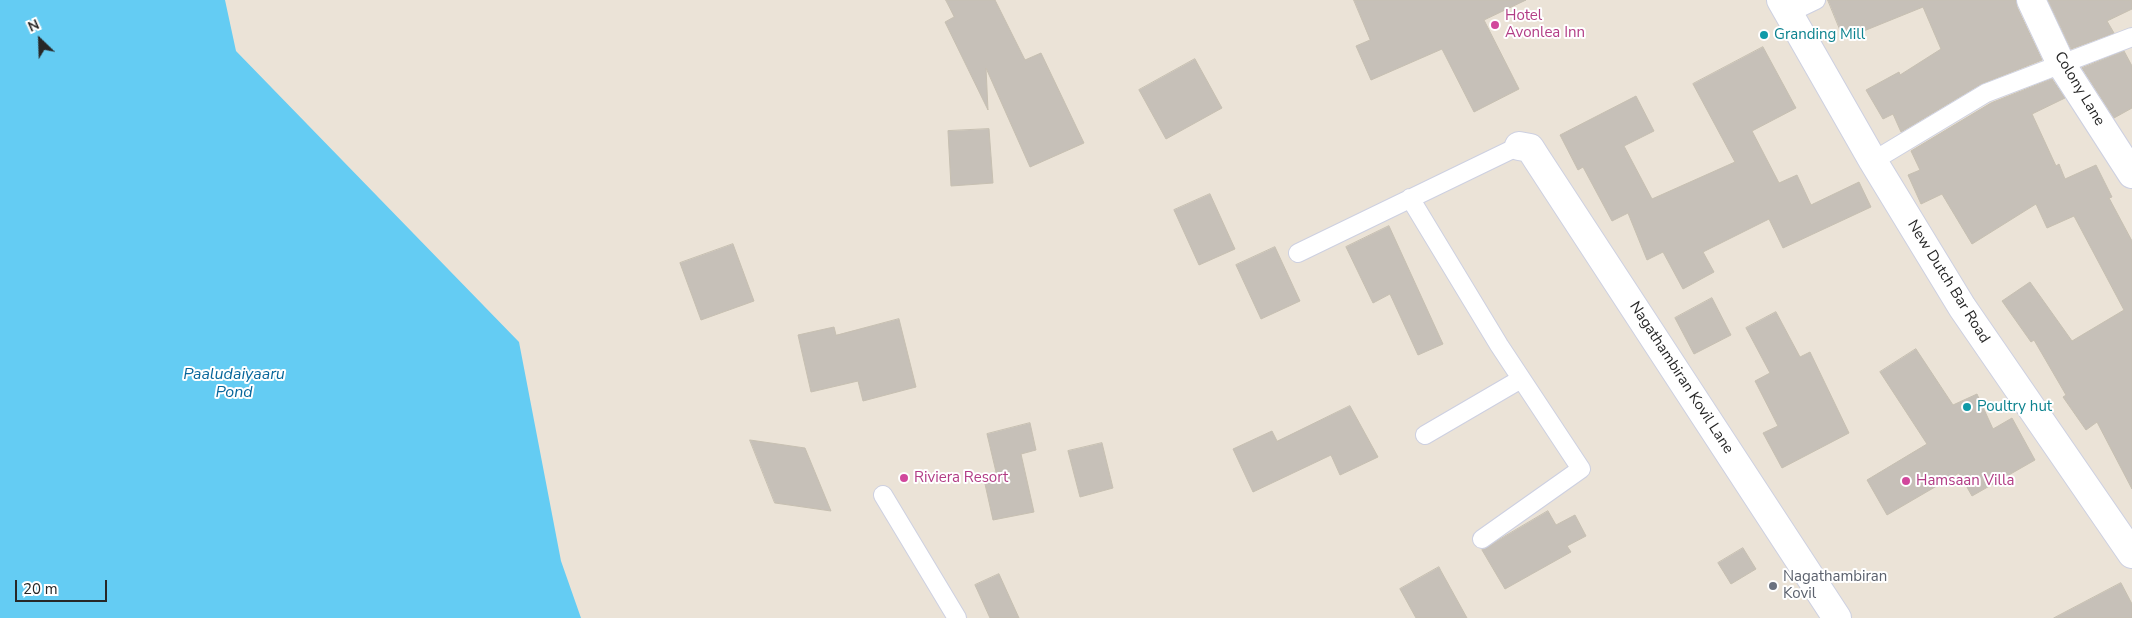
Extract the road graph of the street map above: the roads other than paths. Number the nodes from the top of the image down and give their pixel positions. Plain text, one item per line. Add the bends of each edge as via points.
1 (1816, 0) edge
2 (2031, 0) edge
3 (1785, 7) edge
4 (2132, 37) edge
5 (2061, 64) junction
6 (1519, 146) joint
7 (1873, 161) junction
8 (2132, 174) edge
9 (1410, 198) junction
10 (1298, 253) dead end
11 (1521, 379) junction
12 (1425, 435) dead end
13 (883, 496) dead end
14 (1482, 539) dead end
15 (2132, 554) edge
16 (957, 618) edge
17 (1837, 618) edge

1 - 3 lane
2 - 5 street, Colony Lane
3 - 7 street, New Dutch Bar Road
4 - 5 lane
5 - 7 lane via 1986,93
5 - 8 street, Colony Lane
6 - 9 lane
6 - 17 street, Nagathambiran Kovil Lane via 1530,148
7 - 15 street, New Dutch Bar Road via 1962,307
9 - 10 lane
9 - 11 lane
11 - 12 lane
11 - 14 lane via 1581,469
13 - 16 lane

